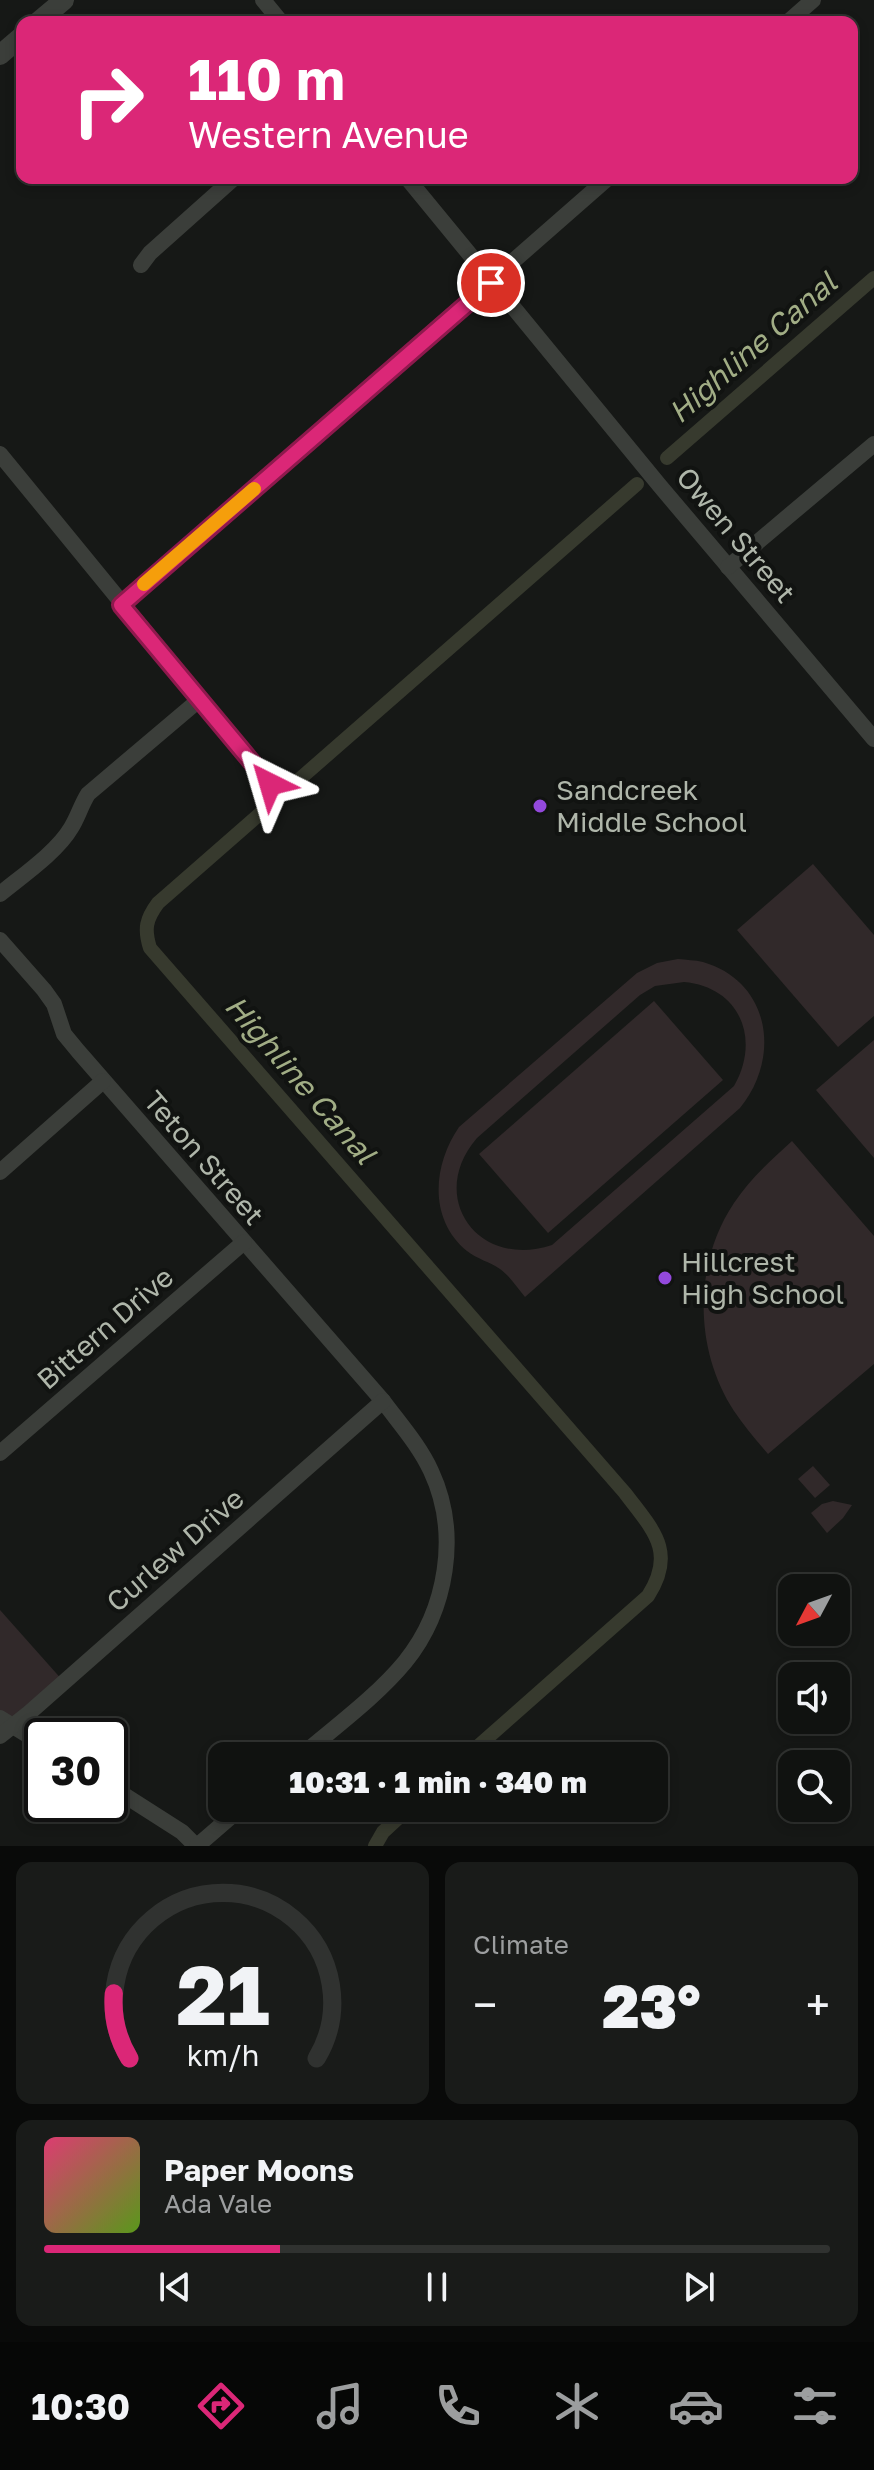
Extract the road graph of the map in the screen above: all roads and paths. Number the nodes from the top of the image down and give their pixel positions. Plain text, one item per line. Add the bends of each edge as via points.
1 (64, 0) edge
2 (263, 0) edge
3 (813, 0) edge
4 (45, 16) edge
5 (276, 16) edge
6 (795, 16) edge
7 (16, 41) edge
8 (0, 55) edge
9 (227, 184) edge
10 (412, 184) edge
11 (601, 184) edge
12 (141, 265) dead end
13 (491, 283) junction
14 (874, 444) edge
15 (0, 454) edge
16 (728, 567) junction
17 (121, 605) junction
18 (199, 700) junction
19 (874, 739) edge
20 (270, 784) dead end
21 (0, 894) edge
22 (0, 940) edge
23 (103, 1081) junction
24 (0, 1172) edge
25 (244, 1242) junction
26 (383, 1401) junction
27 (0, 1453) edge
28 (4, 1726) edge
29 (24, 1735) edge
30 (317, 1742) edge
31 (128, 1798) edge
32 (225, 1822) edge
33 (197, 1846) edge

1 - 4 street
2 - 5 street
3 - 6 street
7 - 8 street
9 - 12 street
10 - 13 street, Owen Street
11 - 13 street
13 - 16 street, Owen Street
13 - 17 street
14 - 16 street
15 - 17 street
16 - 19 street, Owen Street
17 - 18 street
18 - 20 street
18 - 21 street via 88,794 61,842
22 - 23 street, Teton Street via 44,990 64,1034
23 - 24 street
23 - 25 street, Teton Street
25 - 26 street, Teton Street
25 - 27 street, Bittern Drive
26 - 28 street, Curlew Drive via 29,1713
26 - 30 street, Teton Street via 417,1445 441,1495 445,1576 438,1604 404,1664
28 - 29 street
31 - 33 street
32 - 33 street

